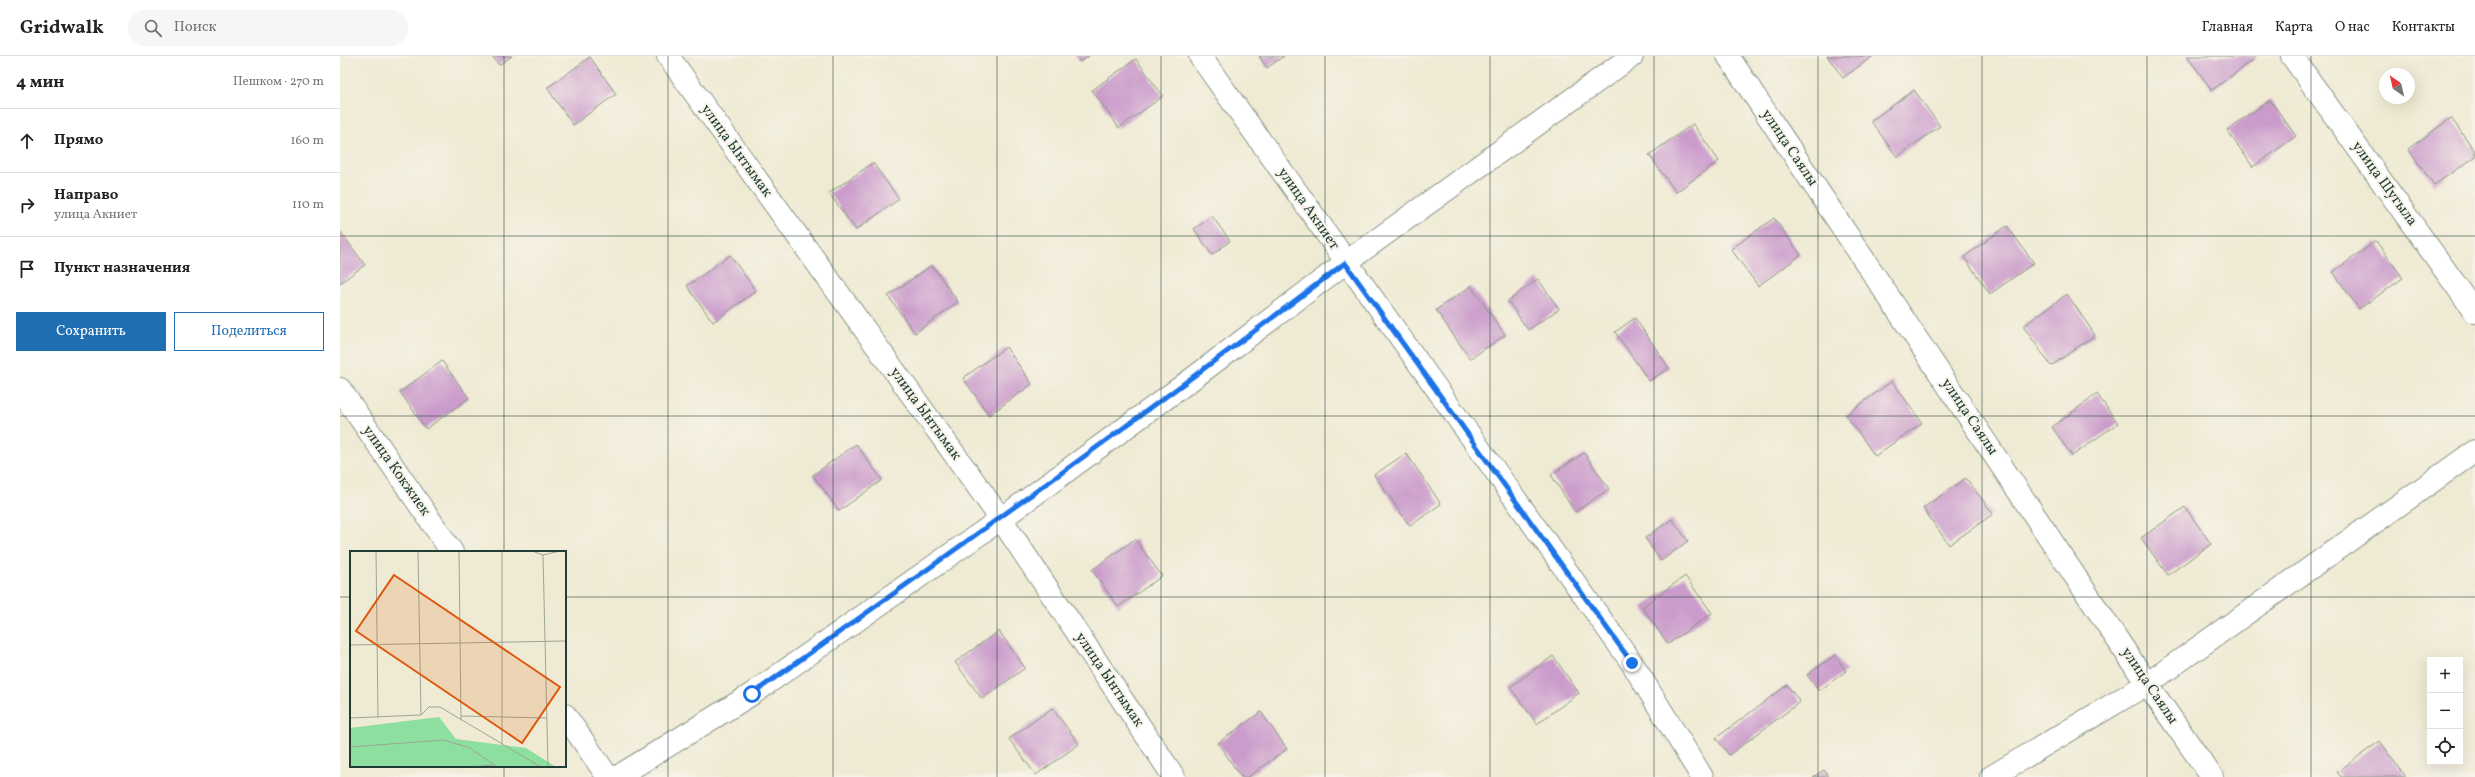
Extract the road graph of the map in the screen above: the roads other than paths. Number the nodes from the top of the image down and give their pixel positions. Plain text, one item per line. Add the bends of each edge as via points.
1 (668, 56) edge
2 (1200, 56) edge
3 (1632, 56) edge
4 (1728, 56) edge
5 (2292, 56) edge
6 (1345, 263) junction
7 (2475, 312) edge
8 (340, 389) edge
9 (2475, 452) edge
10 (1001, 519) junction
11 (451, 551) edge
12 (2147, 684) junction
13 (566, 716) edge
14 (608, 777) edge
15 (617, 777) edge
16 (1174, 777) edge
17 (1702, 777) edge
18 (1991, 777) edge
19 (2212, 777) edge

1 - 10 street, улица Ынтымак
2 - 6 street, улица Акниет
3 - 6 street
4 - 12 street, улица Саялы
5 - 7 street, улица Шугыла
6 - 10 street
6 - 17 street, улица Акниет via 1632,663
8 - 11 street, улица Кокжиек
9 - 12 street
10 - 15 street via 752,694
10 - 16 street, улица Ынтымак
12 - 18 street
12 - 19 street, улица Саялы
13 - 14 street

